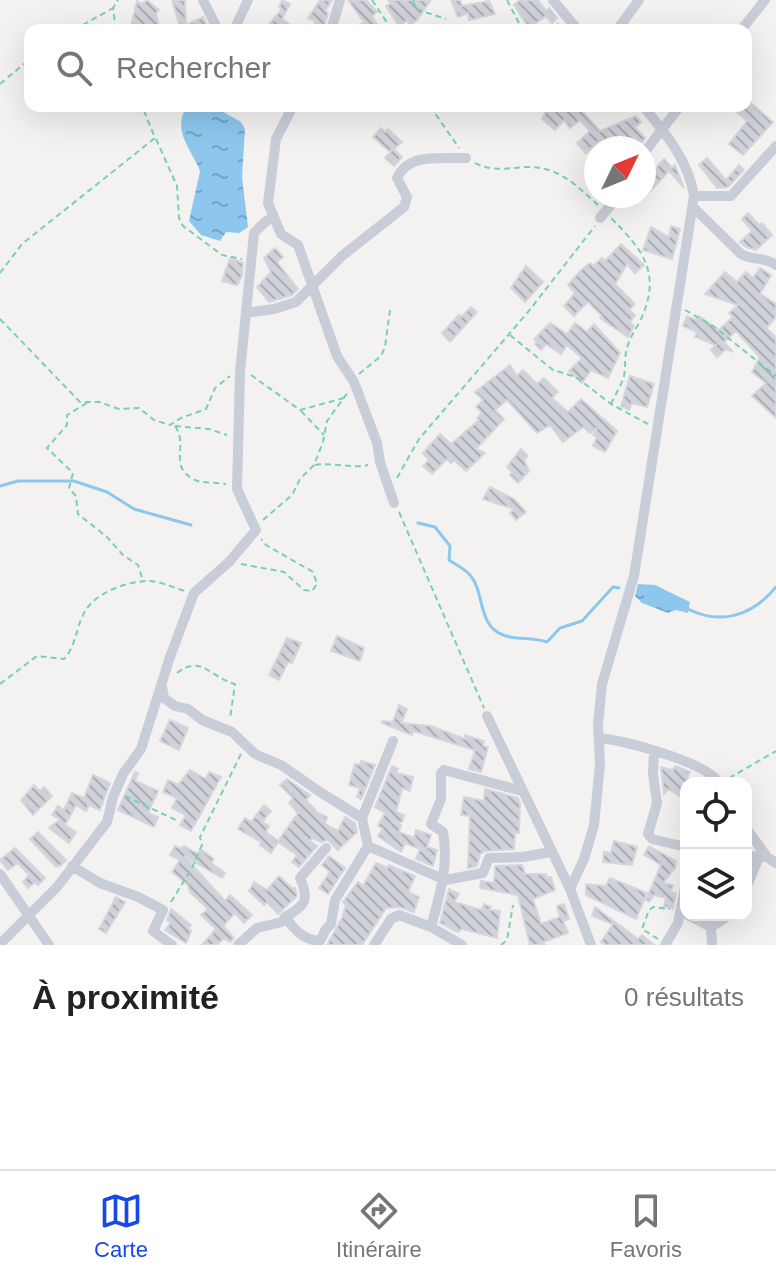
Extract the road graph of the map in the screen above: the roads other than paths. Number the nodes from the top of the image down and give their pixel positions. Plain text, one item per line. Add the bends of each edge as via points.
1 (203, 0) edge
2 (248, 0) edge
3 (340, 0) edge
4 (553, 0) edge
5 (639, 0) edge
6 (765, 0) edge
7 (215, 24) edge
8 (237, 24) edge
9 (333, 24) edge
10 (573, 24) edge
11 (621, 24) edge
12 (746, 24) edge
13 (290, 112) edge
14 (648, 112) edge
15 (675, 112) edge
16 (662, 129) junction
17 (656, 137) edge
18 (776, 146) edge
19 (466, 158) road end
20 (694, 202) junction
21 (609, 208) edge
22 (603, 215) road end
23 (273, 217) junction
24 (776, 265) edge
25 (312, 288) junction
26 (246, 313) junction
27 (394, 503) road end
28 (162, 685) junction
29 (487, 716) road end
30 (600, 738) junction
31 (393, 741) dead end
32 (654, 752) junction
33 (716, 777) edge
34 (522, 791) junction
35 (362, 818) junction
36 (752, 837) edge
37 (368, 846) junction
38 (680, 846) edge
39 (326, 848) dead end
40 (551, 852) junction
41 (767, 859) edge
42 (72, 866) junction
43 (0, 874) edge
44 (445, 880) junction
45 (752, 880) edge
46 (570, 889) junction
47 (29, 916) junction
48 (285, 917) junction
49 (680, 920) edge
50 (700, 921) edge
51 (720, 921) edge
52 (431, 927) junction
53 (711, 927) junction
54 (0, 944) edge
55 (665, 944) edge
56 (49, 945) edge
57 (172, 945) edge
58 (238, 945) edge
59 (374, 945) edge
60 (462, 945) edge
61 (591, 945) edge
62 (712, 945) edge

1 - 7 street
2 - 8 street
3 - 9 street
4 - 10 street
5 - 11 street
6 - 12 street
13 - 23 street via 276,139 268,203
14 - 16 street
15 - 16 street
16 - 17 street
16 - 20 street via 688,171
18 - 20 street via 731,196
19 - 25 street via 413,160 405,166 397,178 407,197 404,207 342,256
20 - 24 street via 741,254
20 - 30 street via 634,576 602,684
21 - 22 street
23 - 25 street via 281,234 298,245
23 - 26 street via 254,233
25 - 26 street via 296,302
25 - 27 street via 337,356 354,382
26 - 28 street via 237,489 256,530 194,593
28 - 35 street via 164,698 232,732 255,754
28 - 42 street via 141,749 123,774 107,822
29 - 34 street
30 - 32 street
30 - 46 street via 594,825
31 - 35 street
32 - 33 street
32 - 38 street via 657,803 648,834
34 - 40 street
34 - 44 street via 442,771 441,799 431,824 443,832
35 - 37 street
36 - 41 street
37 - 44 street
37 - 48 street via 335,900 331,924 320,941 308,940
39 - 48 street via 300,878 305,901
40 - 44 street via 489,858 483,873
40 - 46 street
41 - 45 street
42 - 47 street
42 - 57 street via 163,910 153,931
43 - 47 street
44 - 52 street
46 - 61 street
47 - 54 street
47 - 56 street
48 - 58 street via 257,928
49 - 55 street
50 - 53 street
51 - 53 street
52 - 59 street via 395,916
52 - 60 street
53 - 62 street

